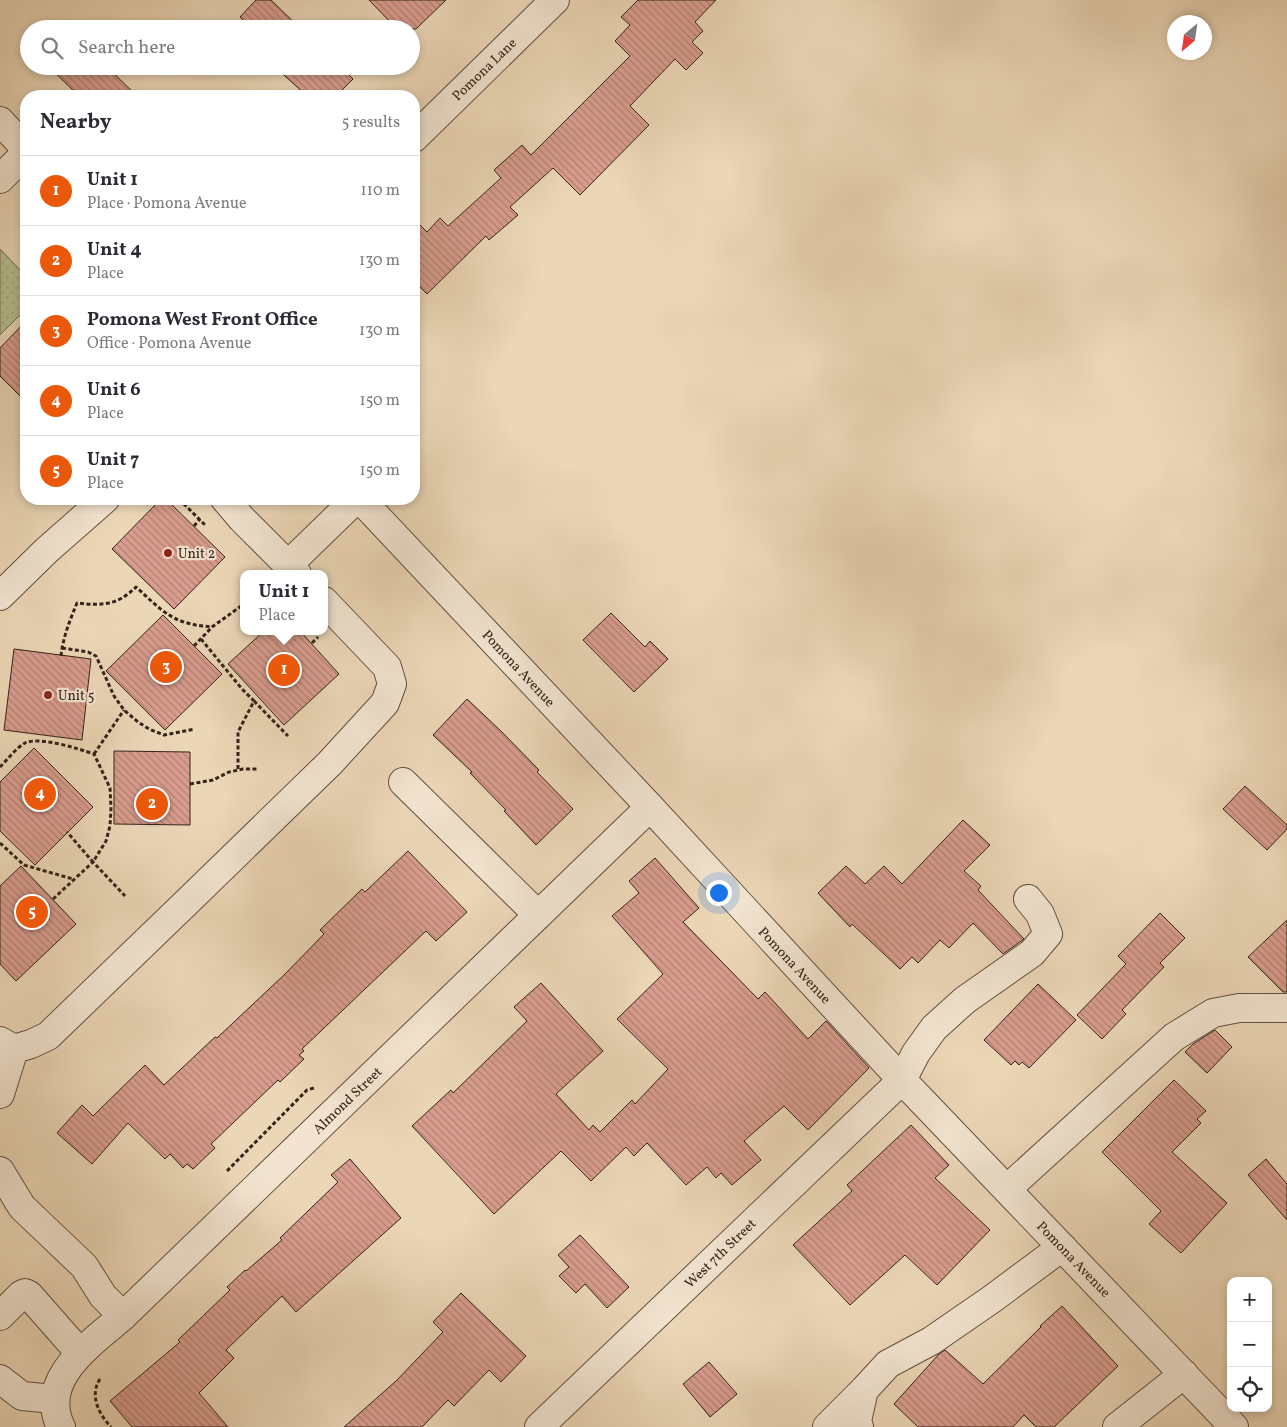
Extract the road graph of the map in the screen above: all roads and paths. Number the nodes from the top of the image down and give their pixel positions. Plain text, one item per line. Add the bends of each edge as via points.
1 (555, 0) edge
2 (0, 121) edge
3 (420, 132) edge
4 (20, 143) edge
5 (20, 159) edge
6 (0, 178) edge
7 (98, 505) edge
8 (230, 505) edge
9 (351, 505) edge
10 (366, 505) edge
11 (292, 569) edge
12 (0, 596) edge
13 (328, 605) edge
14 (240, 607) edge
15 (212, 627) junction
16 (201, 639) junction
17 (194, 646) dead end
18 (62, 648) junction
19 (61, 656) dead end
20 (254, 700) junction
21 (124, 710) junction
22 (195, 729) dead end
23 (288, 736) dead end
24 (94, 754) junction
25 (0, 767) edge
26 (258, 769) dead end
27 (238, 770) junction
28 (403, 782) dead end
29 (190, 784) dead end
30 (650, 808) junction
31 (67, 832) dead end
32 (0, 844) edge
33 (93, 862) junction
34 (74, 879) junction
35 (125, 896) dead end
36 (53, 899) dead end
37 (1028, 899) dead end
38 (538, 915) junction
39 (1287, 1008) edge
40 (7, 1045) edge
41 (902, 1080) junction
42 (0, 1094) edge
43 (0, 1171) edge
44 (1007, 1189) junction
45 (1062, 1247) junction
46 (0, 1316) edge
47 (122, 1316) junction
48 (80, 1353) junction
49 (1184, 1374) junction
50 (102, 1376) dead end
51 (0, 1379) edge
52 (864, 1390) junction
53 (54, 1399) junction
54 (61, 1427) edge
55 (111, 1427) edge
56 (539, 1427) edge
57 (827, 1427) edge
58 (859, 1427) edge
59 (1117, 1427) edge
60 (1234, 1427) edge

1 - 3 street, Pomona Lane
2 - 4 street
5 - 6 street
7 - 12 street
8 - 11 street
9 - 11 street
10 - 30 street, Pomona Avenue
13 - 40 street via 387,667 392,684 385,703 330,763 48,1036 30,1044
14 - 15 path
15 - 16 path
15 - 18 path via 176,619 136,587 108,604 77,603
16 - 17 path
16 - 20 path
18 - 19 path
18 - 21 path via 96,656
20 - 23 path
20 - 27 path via 238,732
21 - 22 path via 150,730 164,735
21 - 24 path
24 - 25 path via 62,744 26,743
24 - 33 path via 110,788 111,808 106,841
26 - 27 path
27 - 29 path via 213,780
28 - 38 street
30 - 38 street, Almond Street
30 - 41 street, Pomona Avenue
31 - 33 path
32 - 34 path via 24,865
33 - 34 path
33 - 35 path
34 - 36 path
37 - 41 street, West 7th Street via 1040,914 1048,934 1032,953 965,1000 934,1028
38 - 47 street, Almond Street
39 - 44 street via 1239,1008 1213,1013 1174,1038
40 - 42 street
41 - 44 street, Pomona Avenue
41 - 56 street, West 7th Street
43 - 47 street via 22,1207 84,1266 102,1296
44 - 45 street, Pomona Avenue
45 - 49 street, Pomona Avenue
45 - 52 street via 931,1341 888,1364
46 - 48 street via 25,1293
47 - 48 street, Almond Street
48 - 53 street, Almond Street via 63,1375
49 - 59 street
49 - 60 street, Pomona Avenue
50 - 55 path via 95,1401
51 - 53 street via 22,1396
52 - 57 street
52 - 58 street via 857,1421
53 - 54 street

